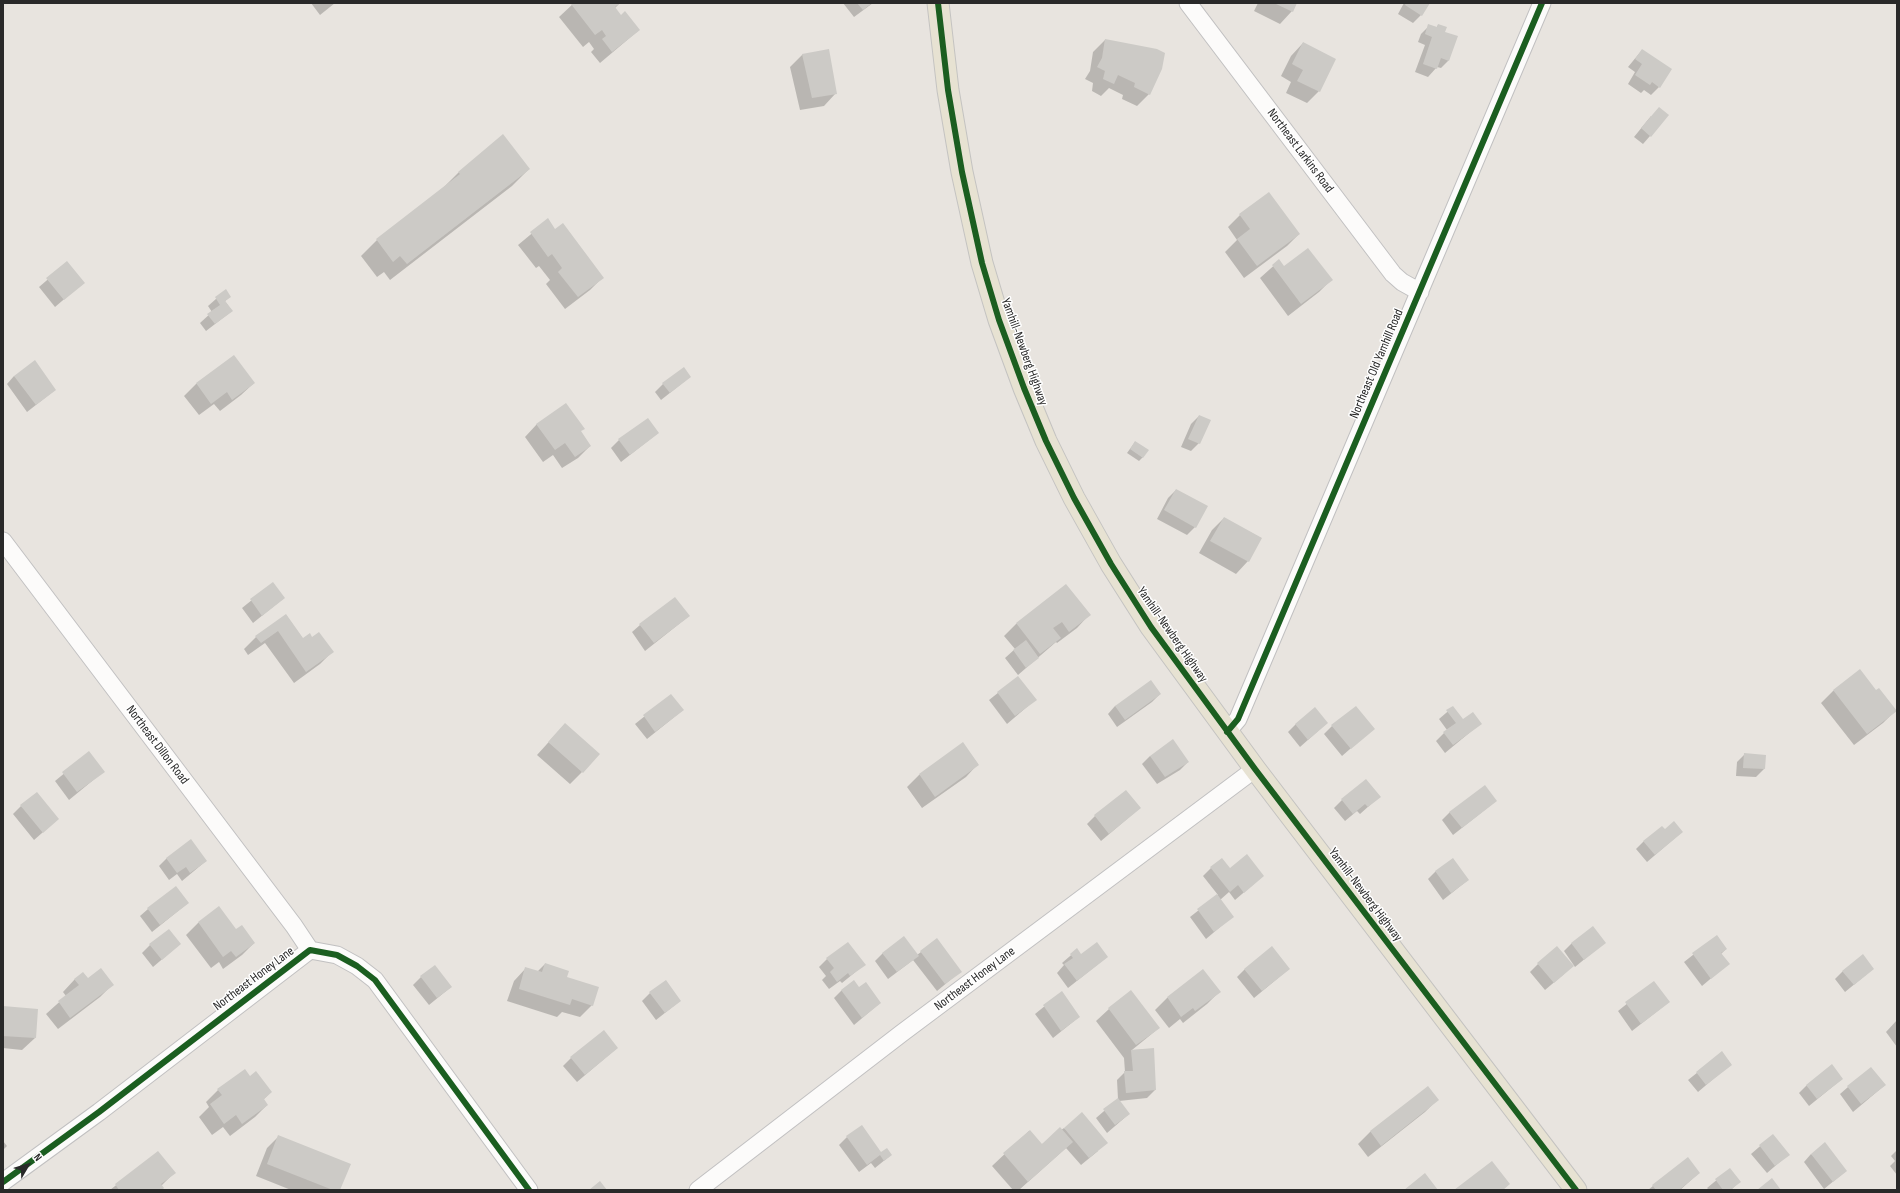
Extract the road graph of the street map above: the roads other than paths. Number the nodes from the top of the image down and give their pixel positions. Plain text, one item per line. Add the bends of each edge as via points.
1 (938, 3) edge
2 (1188, 3) edge
3 (1542, 3) edge
4 (1420, 292) junction
5 (3, 540) edge
6 (1227, 732) junction
7 (1255, 769) junction
8 (310, 950) junction
9 (3, 1182) edge
10 (529, 1190) edge
11 (698, 1190) edge
12 (1576, 1190) edge

1 - 6 main road, Yamhill-Newberg Highway via 948,90 970,215 999,320 1024,388 1049,448 1111,564 1151,627
2 - 4 street, Northeast Larkins Road via 1392,274
3 - 4 street, Northeast Old Yamhill Road
4 - 6 street, Northeast Old Yamhill Road via 1238,719
5 - 8 street, Northeast Dillon Road
6 - 7 main road, Yamhill-Newberg Highway
7 - 11 street, Northeast Honey Lane
7 - 12 main road, Yamhill-Newberg Highway
8 - 9 street, Northeast Honey Lane
8 - 10 street, Northeast Honey Lane via 337,955 375,980

